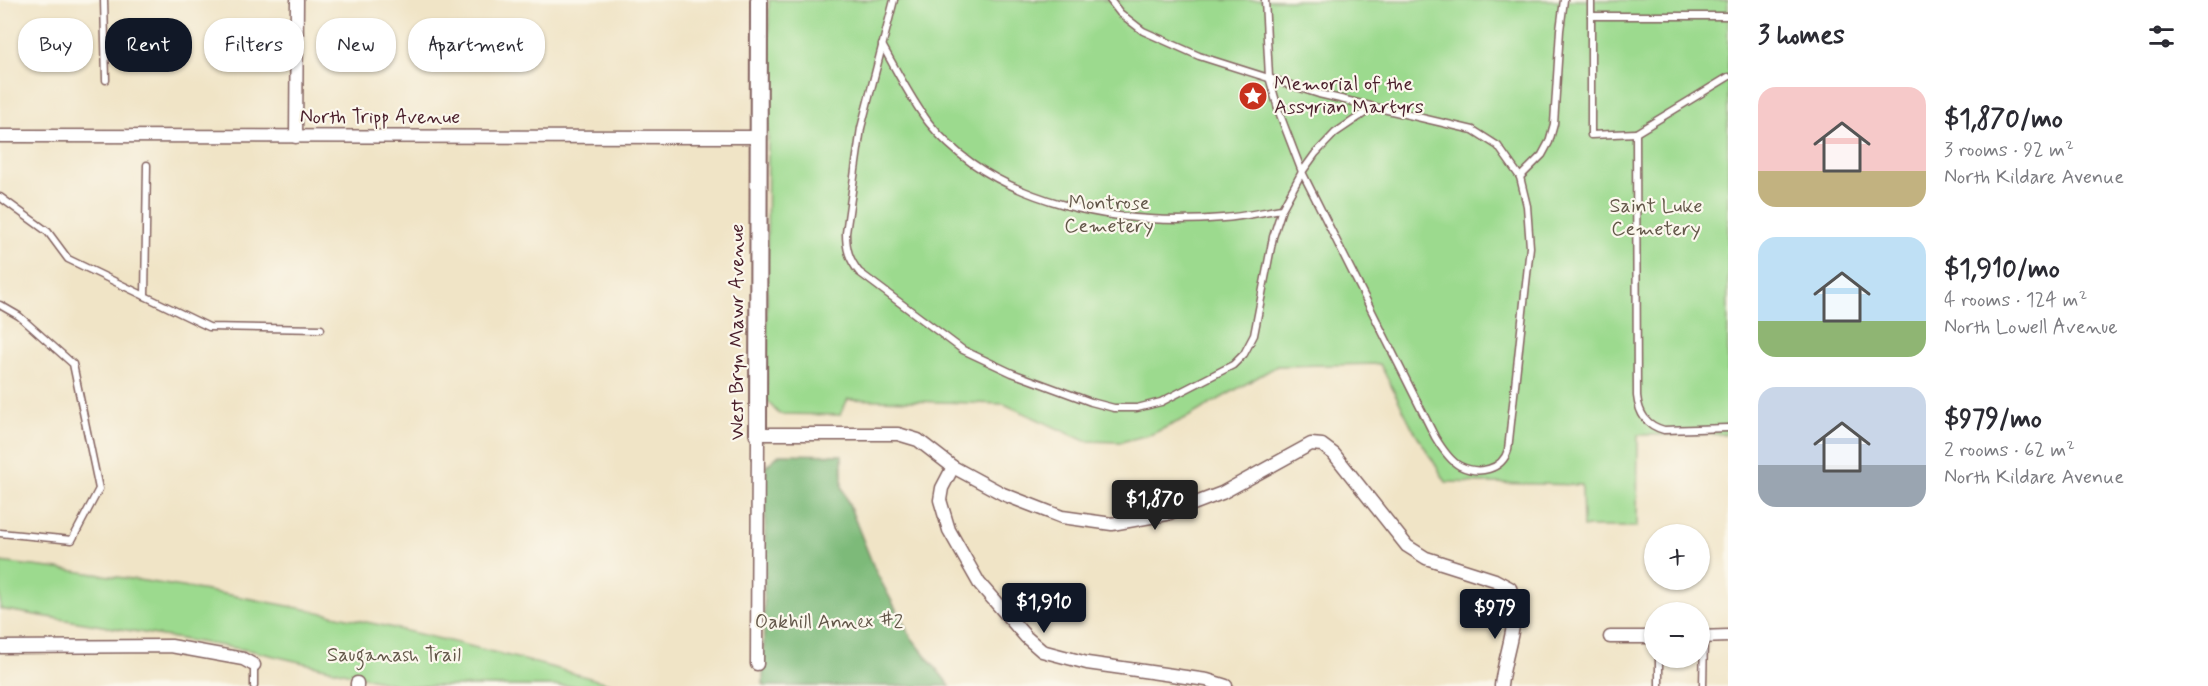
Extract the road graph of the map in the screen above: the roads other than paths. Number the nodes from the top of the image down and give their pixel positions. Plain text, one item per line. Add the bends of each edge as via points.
1 (104, 0) edge
2 (297, 0) edge
3 (759, 0) edge
4 (894, 0) edge
5 (1110, 0) edge
6 (1265, 0) edge
7 (1564, 0) edge
8 (1591, 0) edge
9 (1591, 16) junction
10 (1728, 16) edge
11 (882, 45) junction
12 (1269, 77) junction
13 (1728, 77) edge
14 (106, 80) dead end
15 (1372, 108) junction
16 (1636, 134) junction
17 (0, 136) edge
18 (296, 137) junction
19 (759, 137) junction
20 (147, 165) dead end
21 (1302, 172) junction
22 (1520, 177) junction
23 (0, 196) edge
24 (1281, 208) junction
25 (145, 296) junction
26 (0, 305) edge
27 (321, 329) dead end
28 (1728, 428) edge
29 (758, 434) junction
30 (953, 467) junction
31 (0, 533) edge
32 (1728, 636) edge
33 (1610, 637) dead end
34 (1644, 637) edge
35 (1710, 637) edge
36 (0, 646) edge
37 (757, 664) dead end
38 (254, 665) joint
39 (1659, 668) edge
40 (1703, 668) edge
41 (254, 686) edge
42 (1226, 686) edge
43 (1502, 686) edge
44 (1659, 686) edge
45 (1703, 686) edge

1 - 14 lane
2 - 18 street
3 - 19 street, West Bryn Mawr Avenue
4 - 11 lane
5 - 12 lane via 1120,14 1143,31 1199,56
6 - 12 lane
7 - 22 lane via 1554,124 1542,155
8 - 9 lane
9 - 10 lane
9 - 16 lane via 1591,135
11 - 24 lane via 929,123 984,172 1016,188 1062,205 1172,220 1223,218
11 - 24 lane via 861,128 846,233 851,261 859,272 963,350 1012,373 1091,402 1137,408 1161,402 1233,365 1254,335
12 - 15 lane
12 - 21 lane
13 - 16 lane
15 - 21 lane via 1335,133
15 - 22 lane via 1473,130 1498,146
16 - 28 lane via 1640,414 1654,427 1664,430
17 - 18 street, North Tripp Avenue
18 - 19 street, North Tripp Avenue
19 - 29 street, West Bryn Mawr Avenue
20 - 25 lane
21 - 22 lane via 1435,437 1458,465 1479,470 1500,465 1509,450 1530,247
21 - 24 lane
23 - 25 lane via 48,232 68,259
25 - 27 lane via 209,327
26 - 31 lane via 19,316 74,364 99,489 72,540
29 - 30 street via 898,434 918,440
29 - 37 street, West Bryn Mawr Avenue
30 - 42 street via 940,500 949,530 979,583 1042,651 1087,663
30 - 43 street via 1003,494 1062,517 1112,524 1167,514 1222,493 1311,444 1322,445 1334,453 1407,546 1426,558 1510,588 1514,600 1512,636
32 - 35 street
33 - 34 street
36 - 38 street via 171,646 243,659
38 - 41 lane
39 - 44 lane
40 - 45 lane

